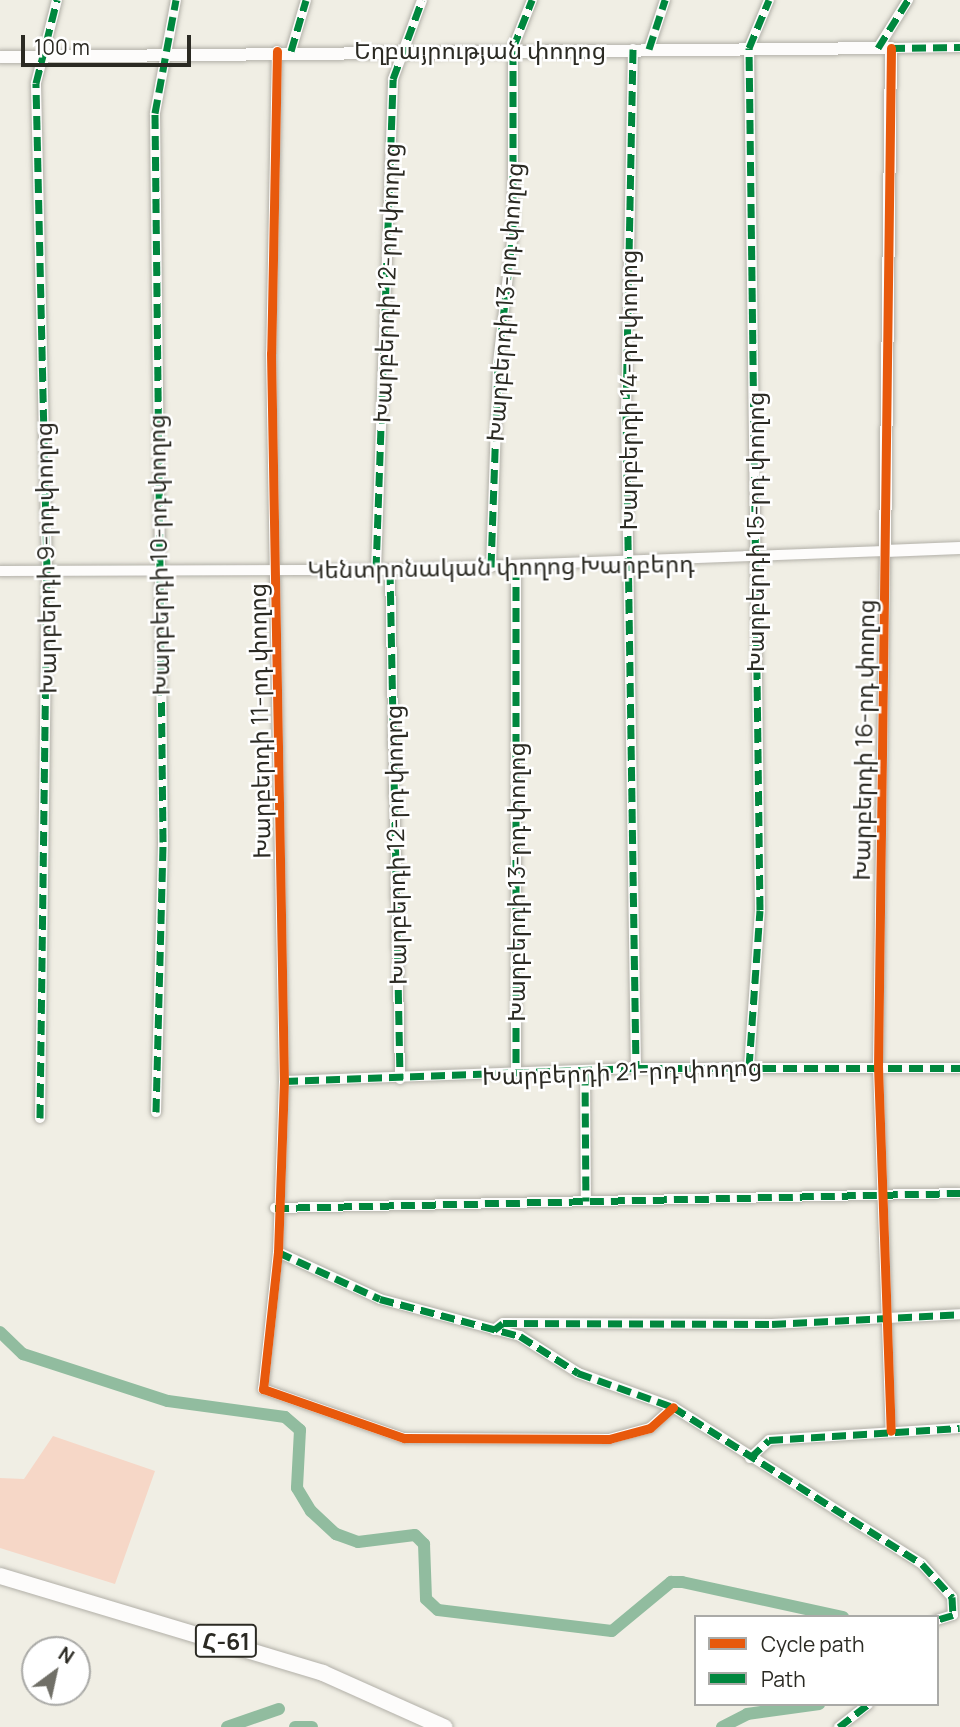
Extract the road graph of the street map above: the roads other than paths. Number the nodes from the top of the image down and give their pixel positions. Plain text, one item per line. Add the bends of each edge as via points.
1 (57, 0) edge
2 (176, 0) edge
3 (306, 0) edge
4 (422, 0) edge
5 (532, 0) edge
6 (665, 0) edge
7 (769, 0) edge
8 (908, 0) edge
9 (960, 47) edge
10 (513, 48) junction
11 (749, 48) junction
12 (885, 48) junction
13 (633, 49) junction
14 (649, 49) junction
15 (404, 50) junction
16 (277, 51) junction
17 (291, 51) junction
18 (161, 54) junction
19 (41, 55) junction
20 (0, 57) edge
21 (960, 548) edge
22 (885, 551) junction
23 (760, 560) junction
24 (629, 562) junction
25 (516, 566) junction
26 (491, 567) junction
27 (155, 569) junction
28 (390, 569) junction
29 (47, 570) junction
30 (376, 570) junction
31 (0, 571) edge
32 (275, 572) junction
33 (878, 1066) junction
34 (749, 1067) junction
35 (636, 1068) junction
36 (960, 1068) edge
37 (585, 1071) junction
38 (516, 1073) junction
39 (400, 1079) junction
40 (284, 1082) junction
41 (156, 1112) dead end
42 (40, 1118) dead end
43 (960, 1193) edge
44 (884, 1198) junction
45 (586, 1201) junction
46 (275, 1208) junction
47 (278, 1252) junction
48 (960, 1314) edge
49 (890, 1318) junction
50 (494, 1330) junction
51 (673, 1407) junction
52 (960, 1428) edge
53 (891, 1431) junction
54 (750, 1458) junction
55 (0, 1576) edge
56 (956, 1615) edge
57 (939, 1619) edge
58 (865, 1706) edge
59 (444, 1727) edge
60 (839, 1727) edge

1 - 19 street, Խարբերդի 9-րդ փողոց
2 - 18 street, Խարբերդի 10-րդ փողոց
3 - 17 street
4 - 15 street, Խարբերդի 12-րդ փողոց
5 - 10 street, Խարբերդի 13-րդ փողոց
6 - 14 street
7 - 11 street, Խարբերդի 15-րդ փողոց
8 - 12 street
9 - 12 street, Եղբայրության փողոց
10 - 13 street, Եղբայրության փողոց
10 - 15 street, Եղբայրության փողոց
10 - 26 street, Խարբերդի 13-րդ փողոց via 513,232 498,363
11 - 12 street, Եղբայրության փողոց
11 - 14 street, Եղբայրության փողոց
11 - 23 street, Խարբերդի 15-րդ փողոց
12 - 22 street, Խարբերդի 16-րդ փողոց
13 - 14 street, Եղբայրության փողոց
13 - 24 street, Խարբերդի 14-րդ փողոց via 627,117
15 - 17 street, Եղբայրության փողոց
15 - 30 street, Խարբերդի 12-րդ փողոց via 394,79
16 - 17 street, Եղբայրության փողոց
16 - 18 street, Եղբայրության փողոց
16 - 32 street, Խարբերդի 11-րդ փողոց via 271,133
18 - 19 street, Եղբայրության փողոց
18 - 27 street, Խարբերդի 10-րդ փողոց via 155,113
19 - 20 street, Եղբայրության փողոց
19 - 29 street, Խարբերդի 9-րդ փողոց via 36,83
21 - 22 street, Կենտրոնական փողոց Խարբերդ
22 - 23 street, Կենտրոնական փողոց Խարբերդ
22 - 33 street, Խարբերդի 16-րդ փողոց
23 - 24 street, Կենտրոնական փողոց Խարբերդ
23 - 34 street, Խարբերդի 15-րդ փողոց via 755,667 760,910
24 - 25 street, Կենտրոնական փողոց Խարբերդ
24 - 35 street, Խարբերդի 14-րդ փողոց
25 - 26 street, Կենտրոնական փողոց Խարբերդ
25 - 38 street, Խարբերդի 13-րդ փողոց
26 - 28 street, Կենտրոնական փողոց Խարբերդ
27 - 29 street, Կենտրոնական փողոց Խարբերդ
27 - 32 street, Կենտրոնական փողոց Խարբերդ
27 - 41 street, Խարբերդի 10-րդ փողոց via 163,842
28 - 30 street, Կենտրոնական փողոց Խարբերդ
28 - 39 street, Խարբերդի 12-րդ փողոց
29 - 31 street, Կենտրոնական փողոց Խարբերդ
29 - 42 street, Խարբերդի 9-րդ փողոց
30 - 32 street, Կենտրոնական փողոց Խարբերդ
32 - 40 street, Խարբերդի 11-րդ փողոց
33 - 34 street, Խարբերդի 21-րդ փողոց
33 - 36 street, Խարբերդի 21-րդ փողոց
33 - 44 street, Խարբերդի 16-րդ փողոց
34 - 35 street, Խարբերդի 21-րդ փողոց
35 - 37 street, Խարբերդի 21-րդ փողոց
37 - 38 street, Խարբերդի 21-րդ փողոց
37 - 45 street
38 - 39 street, Խարբերդի 21-րդ փողոց
39 - 40 street, Խարբերդի 21-րդ փողոց
40 - 46 street, Խարբերդի 11-րդ փողոց
43 - 44 street
44 - 45 street
44 - 49 street, Խարբերդի 16-րդ փողոց
45 - 46 street
46 - 47 street, Խարբերդի 11-րդ փողոց
47 - 50 street via 380,1299
47 - 51 street, Խարբերդի 11-րդ փողոց via 262,1389 404,1438 609,1439 650,1428
48 - 49 street
49 - 50 street via 503,1323
49 - 53 street, Խարբերդի 16-րդ փողոց
50 - 51 street via 520,1336 578,1373
51 - 54 street
52 - 53 street
53 - 54 street via 769,1440
54 - 56 street via 922,1564 952,1597
55 - 59 main road, Հ-61 via 323,1673
56 - 57 street
58 - 60 street

